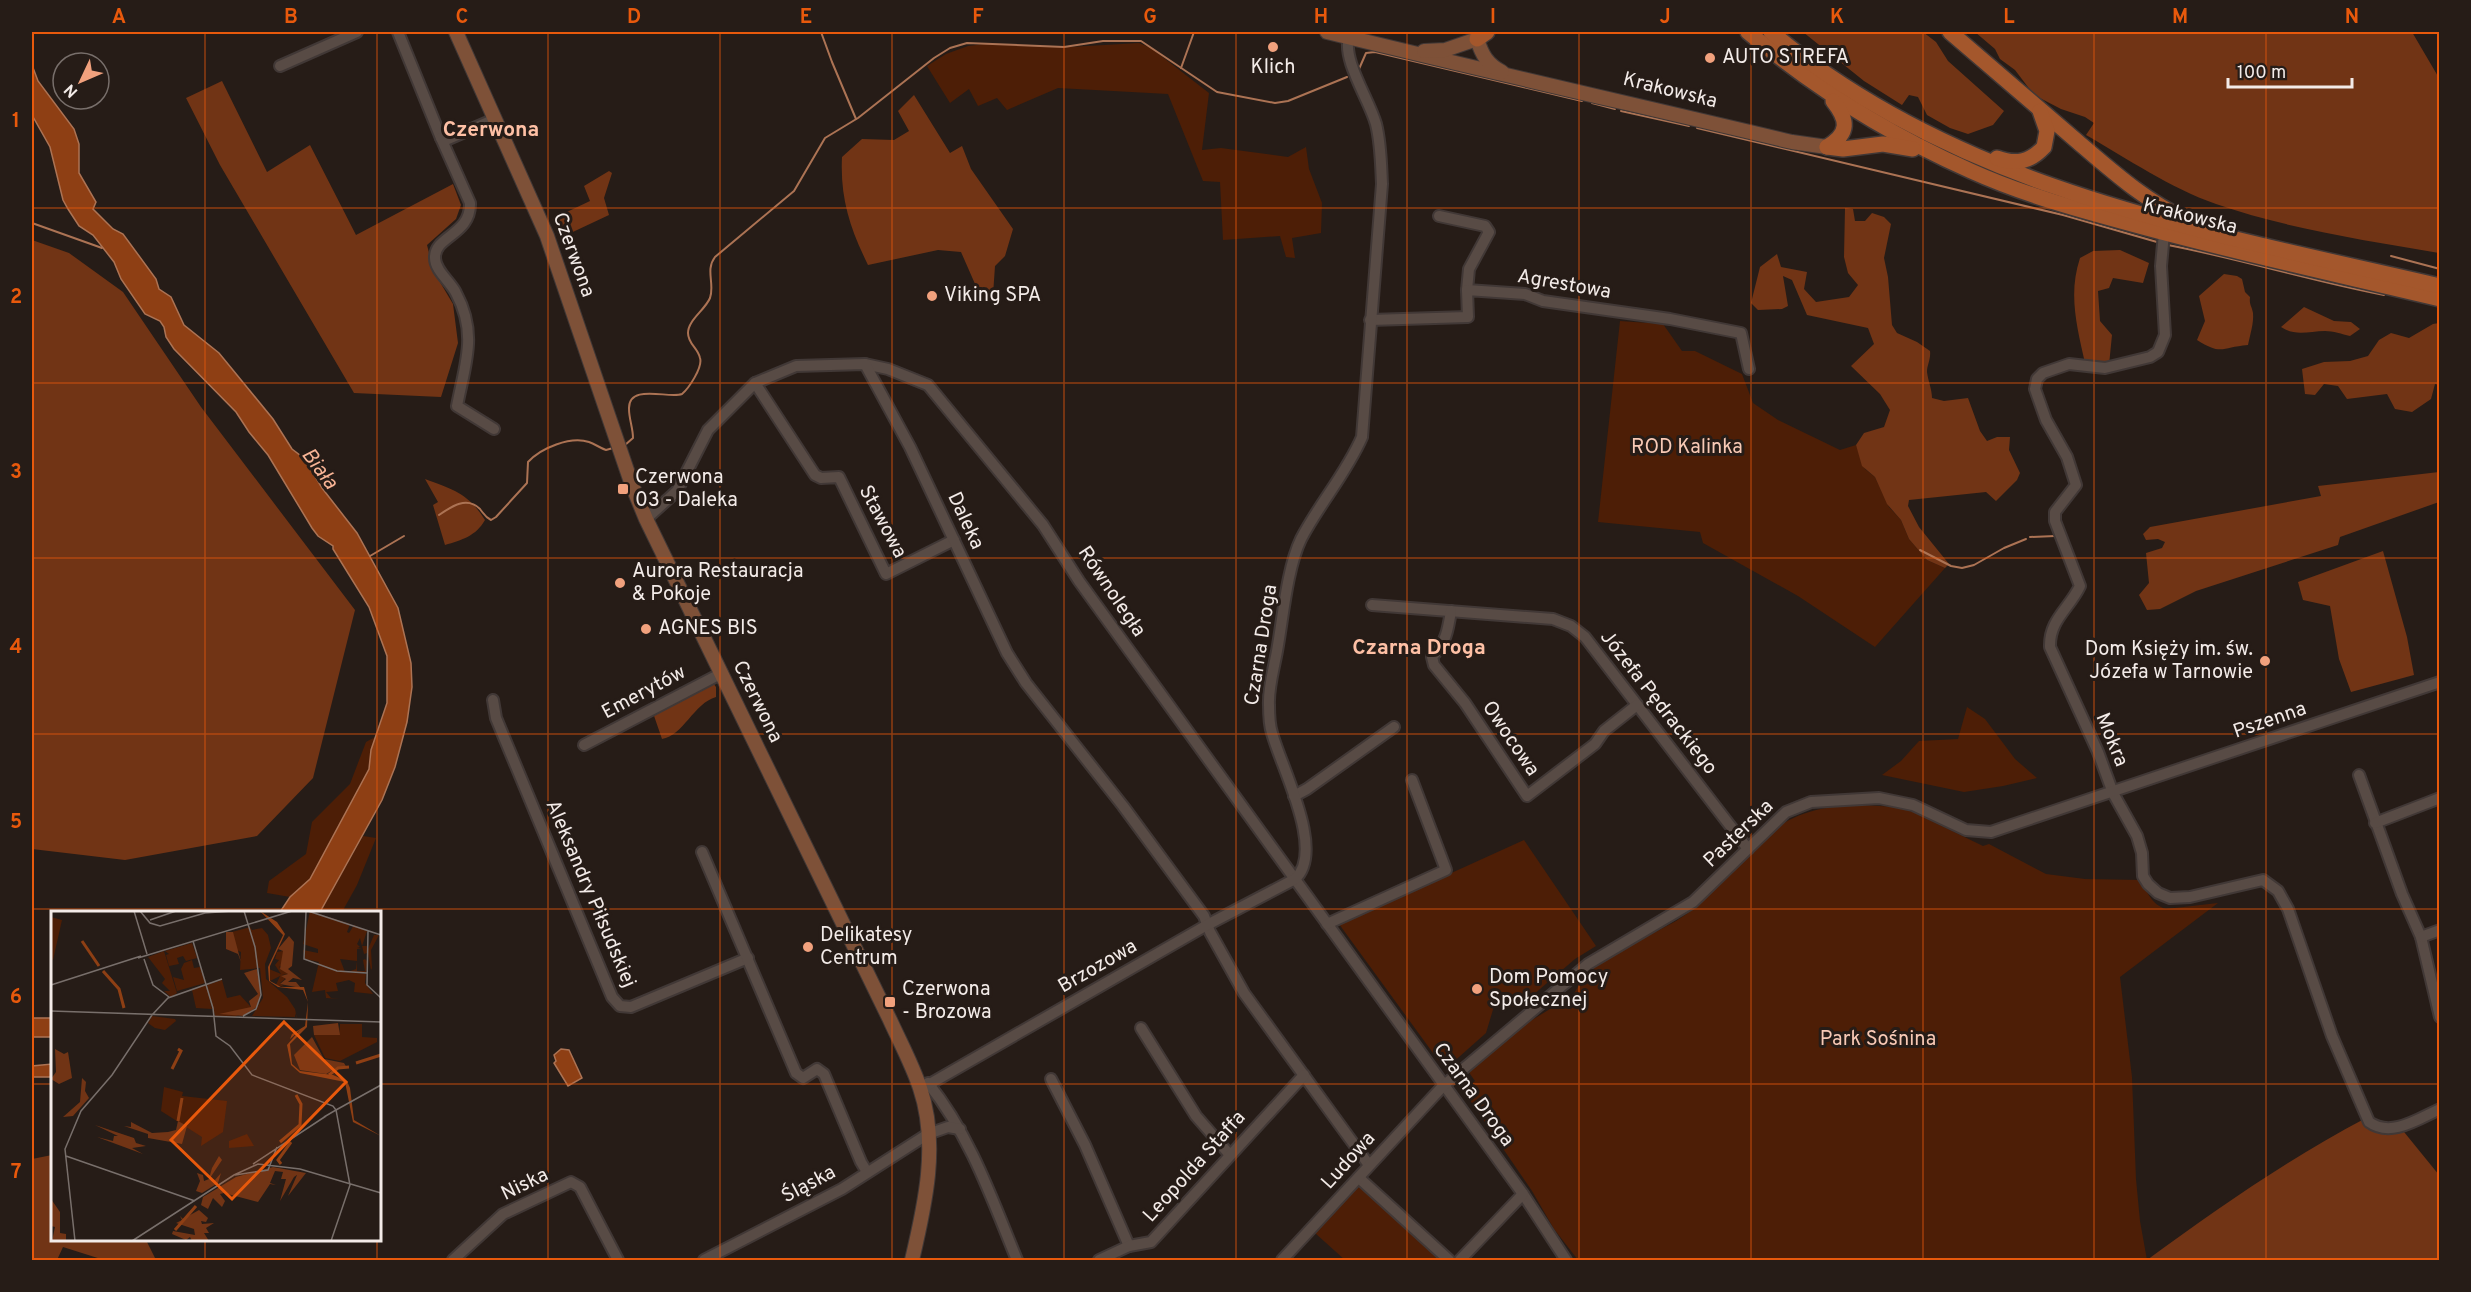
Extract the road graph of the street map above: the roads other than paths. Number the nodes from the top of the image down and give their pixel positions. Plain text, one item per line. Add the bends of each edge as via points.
1 (357, 32) edge
2 (398, 32) edge
3 (456, 32) edge
4 (1327, 32) edge
5 (1748, 32) edge
6 (1771, 32) edge
7 (1950, 32) edge
8 (1482, 35) edge
9 (1349, 37) junction
10 (1409, 51) junction
11 (1436, 58) junction
12 (280, 66) dead end
13 (1497, 73) junction
14 (1815, 85) junction
15 (2039, 109) junction
16 (495, 119) junction
17 (1926, 134) junction
18 (441, 138) junction
19 (1827, 147) junction
20 (1936, 155) junction
21 (1439, 216) dead end
22 (2164, 233) junction
23 (2230, 237) junction
24 (2439, 286) edge
25 (1467, 290) junction
26 (2439, 299) edge
27 (1370, 320) junction
28 (865, 364) junction
29 (1749, 369) dead end
30 (755, 383) junction
31 (494, 429) dead end
32 (646, 519) junction
33 (954, 540) junction
34 (1372, 605) dead end
35 (1451, 611) junction
36 (722, 673) junction
37 (2439, 682) edge
38 (493, 700) dead end
39 (1637, 705) junction
40 (1394, 727) dead end
41 (584, 745) dead end
42 (2359, 775) dead end
43 (1412, 780) dead end
44 (2113, 793) junction
45 (1294, 796) junction
46 (2439, 798) edge
47 (2375, 822) junction
48 (1748, 849) junction
49 (702, 852) dead end
50 (1294, 879) junction
51 (1327, 924) junction
52 (1207, 925) junction
53 (2439, 930) edge
54 (2421, 937) junction
55 (747, 958) junction
56 (2439, 1017) edge
57 (1141, 1028) dead end
58 (1304, 1075) junction
59 (1051, 1079) dead end
60 (924, 1086) junction
61 (1443, 1086) junction
62 (2439, 1109) edge
63 (960, 1129) junction
64 (928, 1134) junction
65 (1230, 1155) junction
66 (1369, 1165) junction
67 (867, 1172) junction
68 (1359, 1178) junction
69 (1523, 1194) junction
70 (1129, 1246) junction
71 (453, 1260) edge
72 (618, 1260) edge
73 (704, 1260) edge
74 (912, 1260) edge
75 (1017, 1260) edge
76 (1099, 1260) edge
77 (1282, 1260) edge
78 (1449, 1260) edge
79 (1460, 1260) edge
80 (1566, 1260) edge

1 - 12 street
2 - 18 street
3 - 16 main road, Czerwona
4 - 9 main road, Krakowska
5 - 14 main road
6 - 17 main road via 1849,89
7 - 15 main road
8 - 10 main road, Krakowska via 1445,50
8 - 11 main road, Krakowska via 1461,54
8 - 13 main road via 1476,57 1481,67
9 - 10 main road, Krakowska
9 - 27 street, Czarna Droga via 1349,61 1371,110 1381,154
10 - 11 main road, Krakowska
11 - 13 main road, Krakowska
13 - 19 main road, Krakowska
14 - 19 main road via 1831,98 1845,121 1842,134
14 - 20 main road
15 - 17 main road via 2046,140 2044,147 2025,162 2006,161
15 - 23 main road via 2167,210
16 - 18 street via 446,140
16 - 32 main road, Czerwona via 547,236
17 - 23 main road via 2082,196
18 - 31 street via 470,203 471,214 464,225 438,246 435,258 461,302 470,336 457,406
19 - 20 main road via 1891,144
20 - 22 main road, Krakowska via 2022,190
21 - 25 street via 1474,222 1489,232 1469,269
22 - 26 main road, Krakowska
22 - 44 street, Mokra via 2161,266 2165,335 2158,352 2105,368 2069,364 2043,374 2035,389 2076,485 2055,512 2055,521 2080,586 2050,634 2050,647
23 - 24 main road, Krakowska
25 - 27 street via 1468,317
25 - 29 street, Agrestowa via 1525,294 1543,301 1741,333
27 - 45 street, Czarna Droga via 1362,437 1294,555 1268,700 1272,734
28 - 30 street via 796,366
28 - 33 street, Daleka
28 - 50 street, Równoległa via 928,385 938,396 1054,539 1079,581
30 - 32 street via 708,430 677,491
30 - 33 street, Stawowa via 814,475 839,477 886,574
32 - 36 main road, Czerwona
33 - 52 street, Daleka via 1007,653 1026,683 1123,806
34 - 35 street, Józefa Pędrackiego
35 - 39 street, Józefa Pędrackiego via 1553,619 1571,626 1585,637
35 - 39 street, Owocowa via 1447,637 1432,657 1434,665 1465,703 1527,796 1595,744 1604,731
36 - 41 street, Emerytów
36 - 60 main road, Czerwona
37 - 44 street, Pszenna
38 - 55 street, Aleksandry Piłsudskiej via 496,718 612,997 620,1006 632,1007
39 - 48 street, Józefa Pędrackiego
40 - 45 street
42 - 47 street
43 - 51 street via 1446,870
44 - 48 street, Pasterska via 1991,832 1966,830 1899,800 1811,802 1786,812
44 - 62 street, Mokra via 2137,836 2143,876 2158,893 2169,898 2190,897 2263,880 2278,891 2369,1122 2377,1128 2391,1129
45 - 50 street, Czarna Droga via 1307,856 1301,874
46 - 47 street
47 - 54 street
48 - 61 street, Pasterska via 1692,902 1588,964
49 - 55 street
50 - 51 street, Czarna Droga
50 - 52 street, Brzozowa
51 - 61 street, Czarna Droga
52 - 58 street, Daleka via 1244,993
52 - 60 street, Brzozowa
53 - 54 street
54 - 56 street
55 - 67 street via 796,1073 803,1078 818,1069 824,1074
57 - 65 street via 1196,1116
58 - 65 street, Leopolda Staffa
58 - 66 street, Daleka
59 - 70 street
60 - 63 street
60 - 64 main road, Czerwona
61 - 66 street, Ludowa
61 - 69 street, Czarna Droga
63 - 64 street via 948,1127
63 - 75 street
64 - 67 street, Śląska
64 - 74 main road, Czerwona via 927,1190
65 - 70 street, Leopolda Staffa via 1150,1242
66 - 68 street, Ludowa
67 - 73 street, Śląska via 842,1189
68 - 77 street, Ludowa
68 - 78 street
69 - 79 street
69 - 80 street, Czarna Droga
70 - 76 street, Leopolda Staffa
71 - 72 street, Niska via 503,1214 571,1182 580,1186

